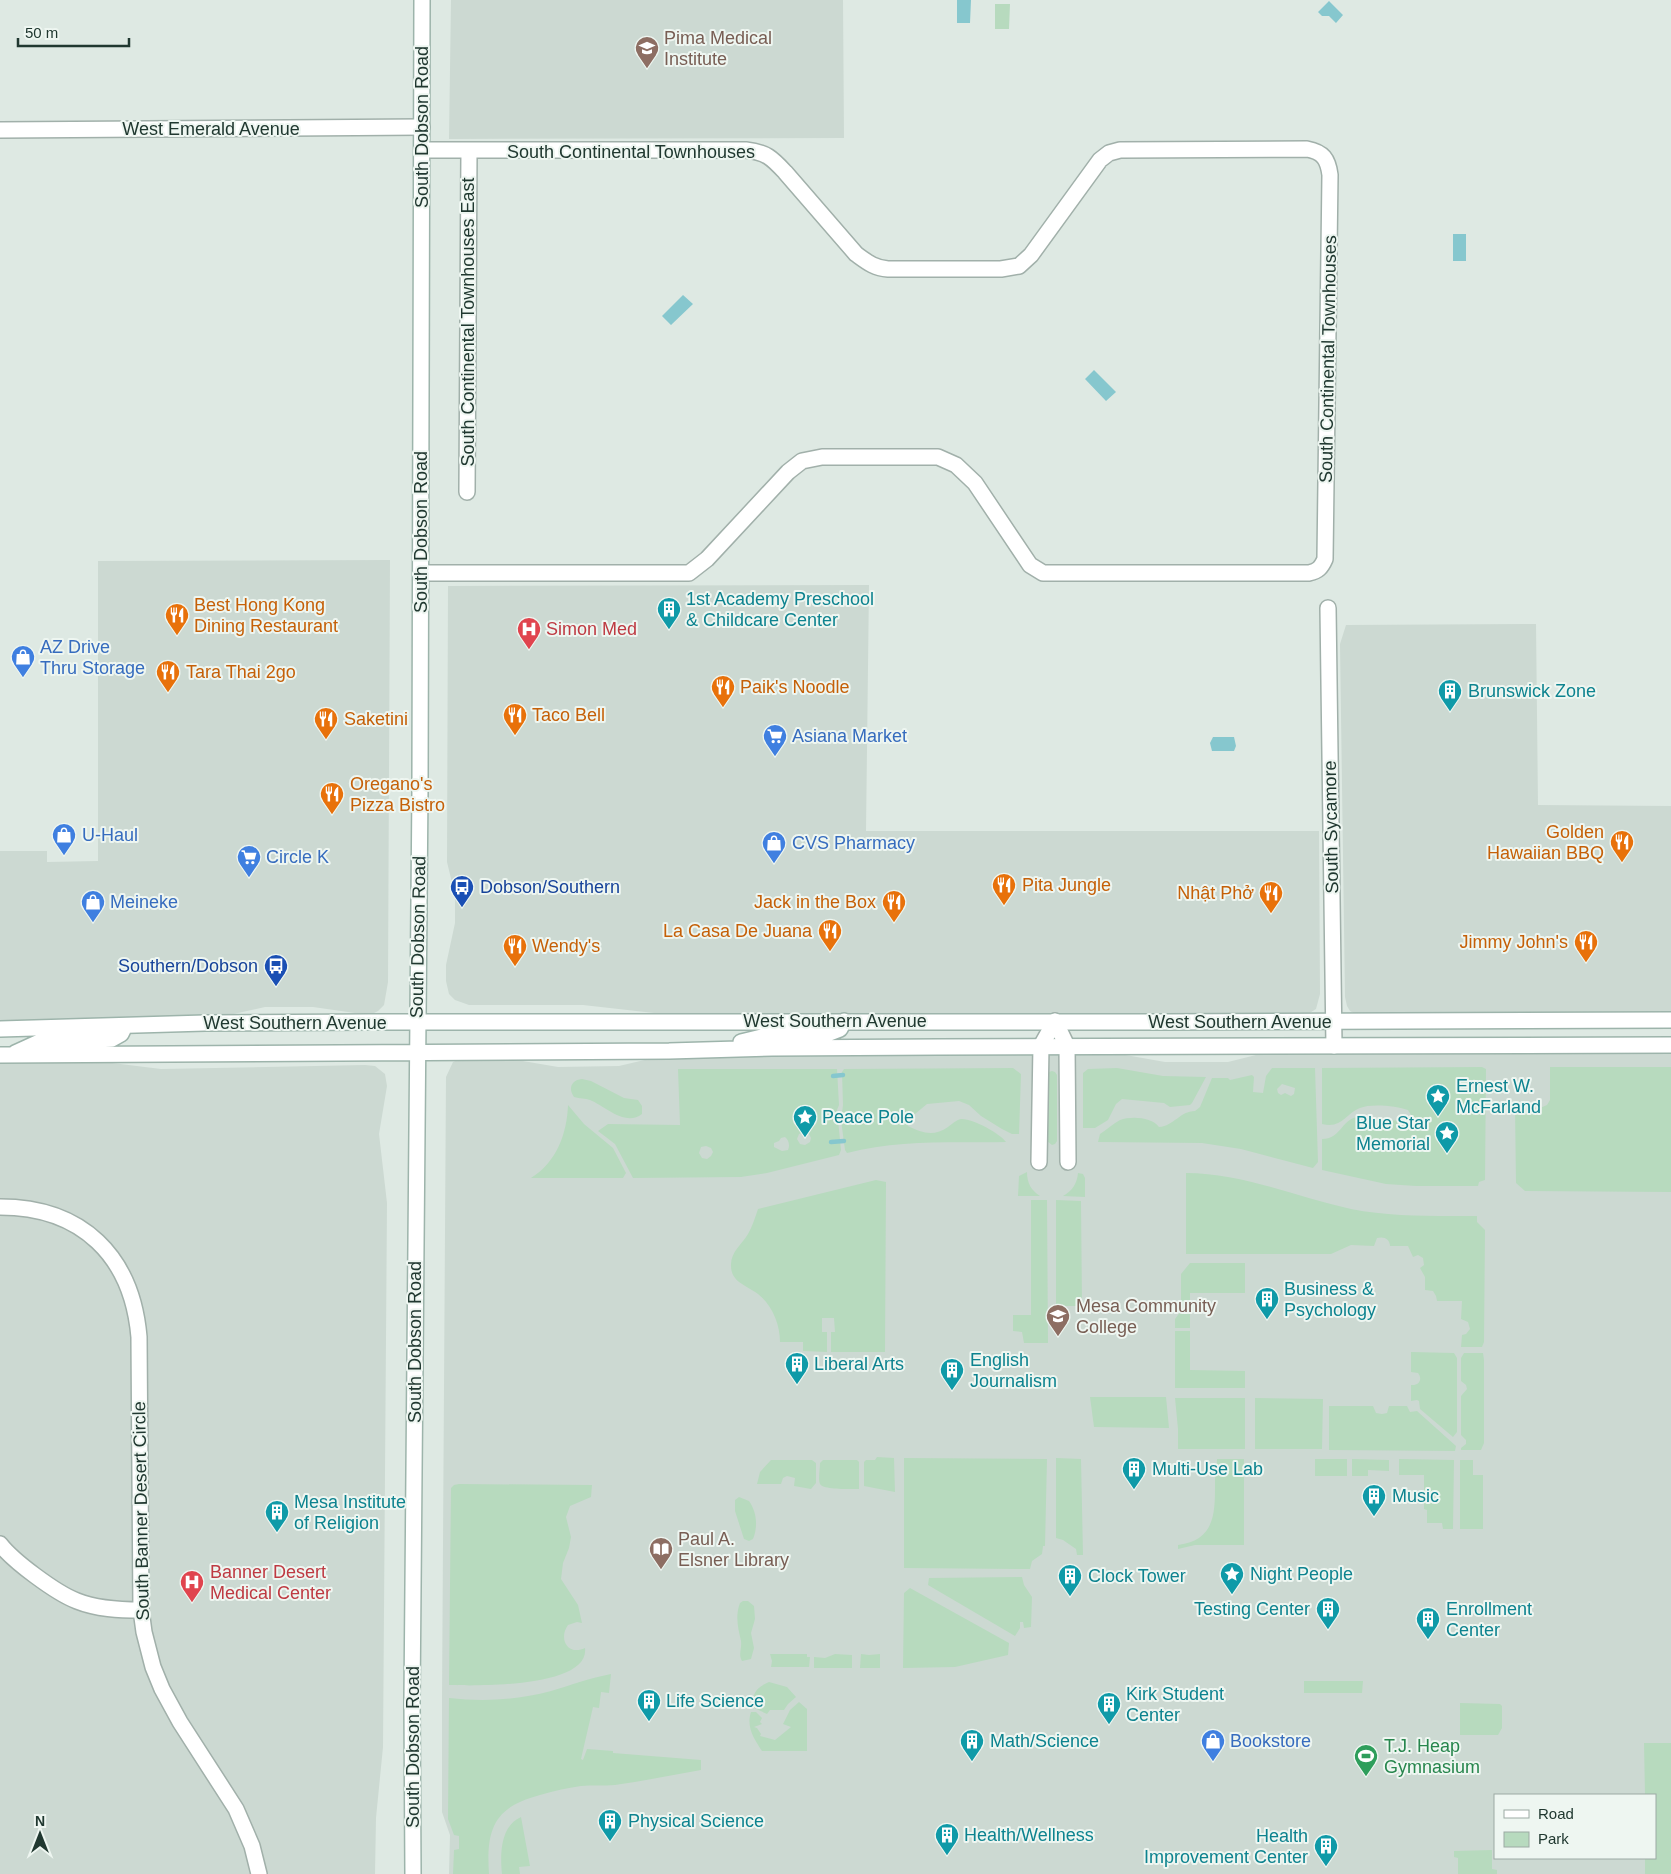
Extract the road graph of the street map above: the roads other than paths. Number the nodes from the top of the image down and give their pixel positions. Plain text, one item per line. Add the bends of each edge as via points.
1 (422, 0) edge
2 (422, 127) junction
3 (0, 130) edge
4 (422, 150) junction
5 (469, 151) junction
6 (467, 492) dead end
7 (421, 573) junction
8 (1328, 608) dead end
9 (1671, 1020) edge
10 (844, 1021) junction
11 (1054, 1021) junction
12 (417, 1022) junction
13 (1334, 1022) junction
14 (125, 1026) junction
15 (0, 1029) edge
16 (1671, 1045) edge
17 (1041, 1046) junction
18 (1067, 1046) junction
19 (1334, 1046) junction
20 (715, 1049) junction
21 (418, 1052) junction
22 (6, 1055) edge
23 (1039, 1162) dead end
24 (1068, 1162) dead end
25 (0, 1207) edge
26 (0, 1544) edge
27 (141, 1610) junction
28 (258, 1873) edge
29 (413, 1874) edge

1 - 2 main road, South Dobson Road
2 - 3 main road, West Emerald Avenue
2 - 4 main road, South Dobson Road
4 - 5 main road, South Continental Townhouses
4 - 7 main road, South Dobson Road
5 - 6 main road, South Continental Townhouses East
5 - 7 main road, South Continental Townhouses via 746,150 764,153 856,254 870,265 888,269 1001,269 1019,266 1031,255 1100,160 1114,151 1317,151 1329,163 1330,175 1325,559 1317,571 1309,573 1043,573 1030,565 974,483 956,465 938,457 841,456 802,461 707,559 689,573
7 - 12 main road, South Dobson Road
8 - 13 main road, South Sycamore
9 - 13 main road, West Southern Avenue
10 - 11 main road, West Southern Avenue
10 - 12 main road, West Southern Avenue
10 - 20 main road via 840,1029 828,1034 766,1036
11 - 13 main road, West Southern Avenue
11 - 17 main road
11 - 18 main road
12 - 14 main road, West Southern Avenue
12 - 21 main road, South Dobson Road
13 - 19 main road, South Sycamore
14 - 15 main road, West Southern Avenue
14 - 22 main road via 121,1034 112,1039 37,1043
16 - 19 main road, West Southern Avenue
17 - 18 main road, West Southern Avenue
17 - 20 main road, West Southern Avenue
17 - 23 main road
18 - 19 main road, West Southern Avenue
18 - 24 main road
20 - 21 main road, West Southern Avenue
21 - 22 main road, West Southern Avenue
21 - 29 main road, South Dobson Road
25 - 27 main road, South Banner Desert Circle via 35,1209 71,1221 103,1245 128,1287 139,1337
26 - 27 main road via 26,1569 76,1601 114,1610
27 - 28 main road, South Banner Desert Circle via 144,1632 162,1689 236,1809 252,1846

